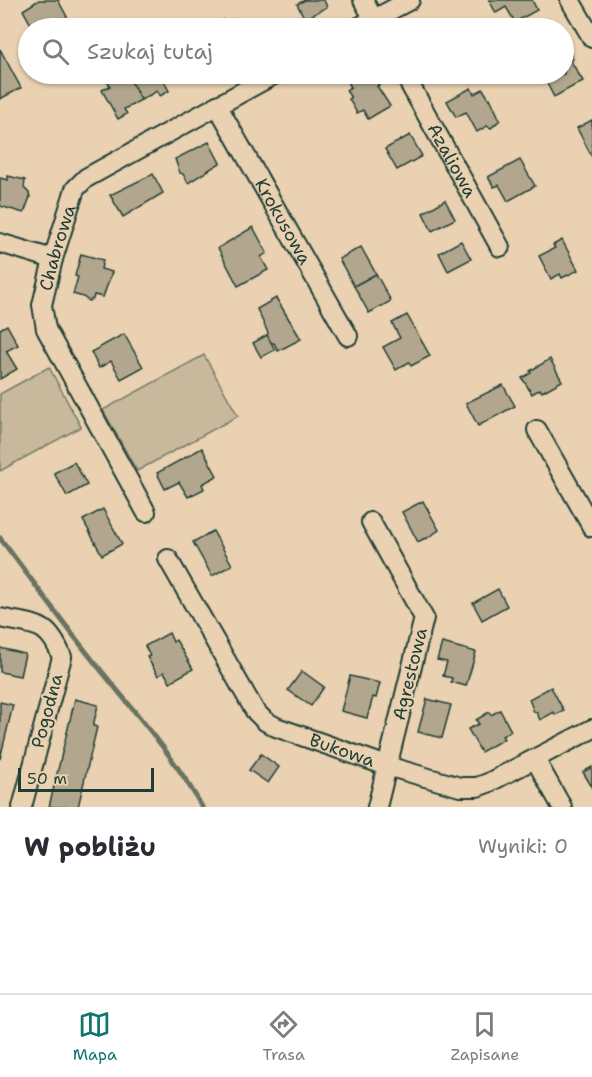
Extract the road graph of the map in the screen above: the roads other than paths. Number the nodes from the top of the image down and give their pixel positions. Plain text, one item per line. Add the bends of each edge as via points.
1 (363, 0) edge
2 (410, 0) edge
3 (570, 0) edge
4 (373, 18) edge
5 (384, 18) edge
6 (592, 38) edge
7 (256, 84) edge
8 (410, 84) edge
9 (217, 105) junction
10 (0, 243) edge
11 (500, 247) dead end
12 (53, 259) junction
13 (348, 336) dead end
14 (537, 430) dead end
15 (146, 512) dead end
16 (371, 522) dead end
17 (592, 527) edge
18 (168, 560) dead end
19 (0, 618) edge
20 (592, 729) edge
21 (535, 759) junction
22 (387, 766) junction
23 (22, 807) edge
24 (377, 807) edge
25 (562, 807) edge

1 - 4 street
2 - 5 street
3 - 6 street
7 - 9 street, Chabrowa
8 - 11 street, Azaliowa
9 - 12 street, Chabrowa via 86,178 75,189
9 - 13 street, Krokusowa
10 - 12 street
12 - 15 street, Chabrowa via 42,305 46,329
14 - 17 street
16 - 22 street, Agrestowa via 424,618
18 - 22 street, Bukowa via 255,711 265,721
19 - 23 street, Pogodna via 44,628 55,639 62,657
20 - 21 street, Bukowa
21 - 22 street, Bukowa via 477,787 460,787
21 - 25 street
22 - 24 street, Agrestowa

